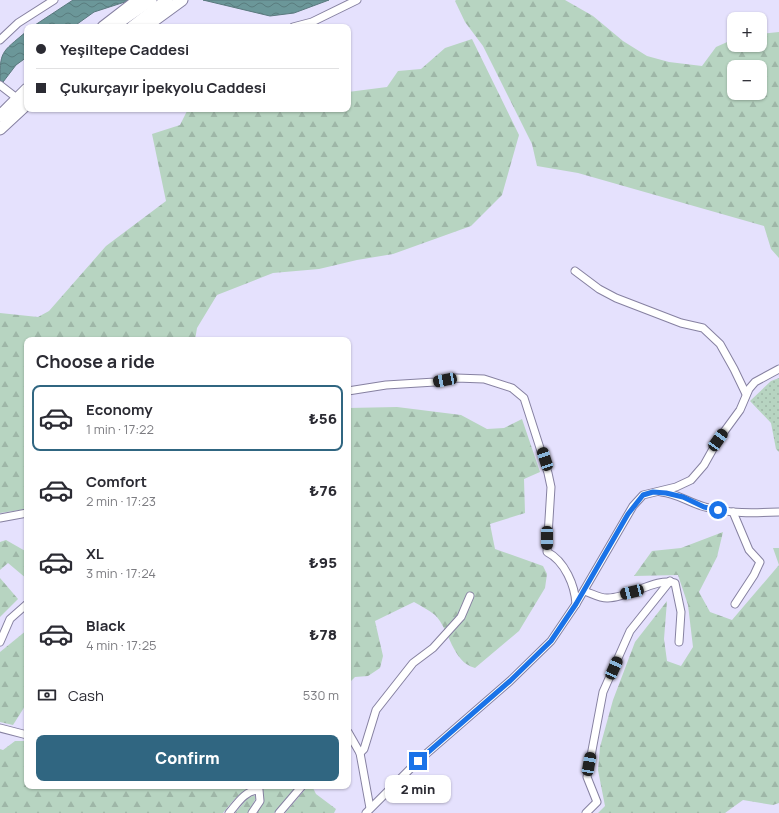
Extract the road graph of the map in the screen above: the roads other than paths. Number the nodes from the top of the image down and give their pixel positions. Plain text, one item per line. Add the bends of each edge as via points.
1 (54, 0) edge
2 (166, 0) edge
3 (182, 0) edge
4 (356, 0) edge
5 (153, 5) edge
6 (136, 6) edge
7 (108, 24) edge
8 (115, 24) edge
9 (135, 24) edge
10 (149, 24) edge
11 (304, 24) edge
12 (0, 40) edge
13 (0, 85) edge
14 (22, 101) edge
15 (0, 116) edge
16 (0, 129) edge
17 (575, 271) dead end
18 (779, 368) edge
19 (351, 391) edge
20 (746, 394) junction
21 (653, 492) junction
22 (733, 512) junction
23 (779, 512) edge
24 (24, 514) edge
25 (0, 518) edge
26 (670, 582) junction
27 (584, 591) junction
28 (470, 596) dead end
29 (576, 604) junction
30 (735, 604) dead end
31 (24, 607) edge
32 (0, 642) edge
33 (679, 642) dead end
34 (0, 728) edge
35 (24, 734) edge
36 (351, 737) edge
37 (360, 753) junction
38 (299, 789) edge
39 (368, 811) edge
40 (229, 813) edge
41 (252, 813) edge
42 (279, 813) edge
43 (586, 813) edge

1 - 12 street via 18,23
2 - 5 highway
3 - 10 highway
4 - 11 street
5 - 6 highway
5 - 9 highway
6 - 7 highway
6 - 8 highway
13 - 14 street
14 - 15 highway
14 - 16 highway
17 - 20 street via 616,298 681,323 703,328 720,344
18 - 20 street via 755,382
19 - 29 street via 456,378 484,379 512,388 524,398 545,459 551,487 547,552 561,563 570,580
20 - 21 street via 740,410 704,465 691,480 676,487
21 - 22 street via 683,497 704,507
21 - 27 street via 643,495 628,514
22 - 23 street
22 - 30 street via 749,550 760,562
24 - 25 street
26 - 27 street via 664,581 608,598
26 - 33 street via 675,583 681,612
26 - 43 street via 630,631 603,692 587,777 597,802
27 - 29 street
28 - 37 street via 461,617 433,648 413,663 376,710 364,749
29 - 39 street via 551,641 510,681 418,761
31 - 32 street via 10,619
34 - 35 street
36 - 37 street
37 - 39 street
38 - 42 street
40 - 41 street via 247,793 259,790 260,801

